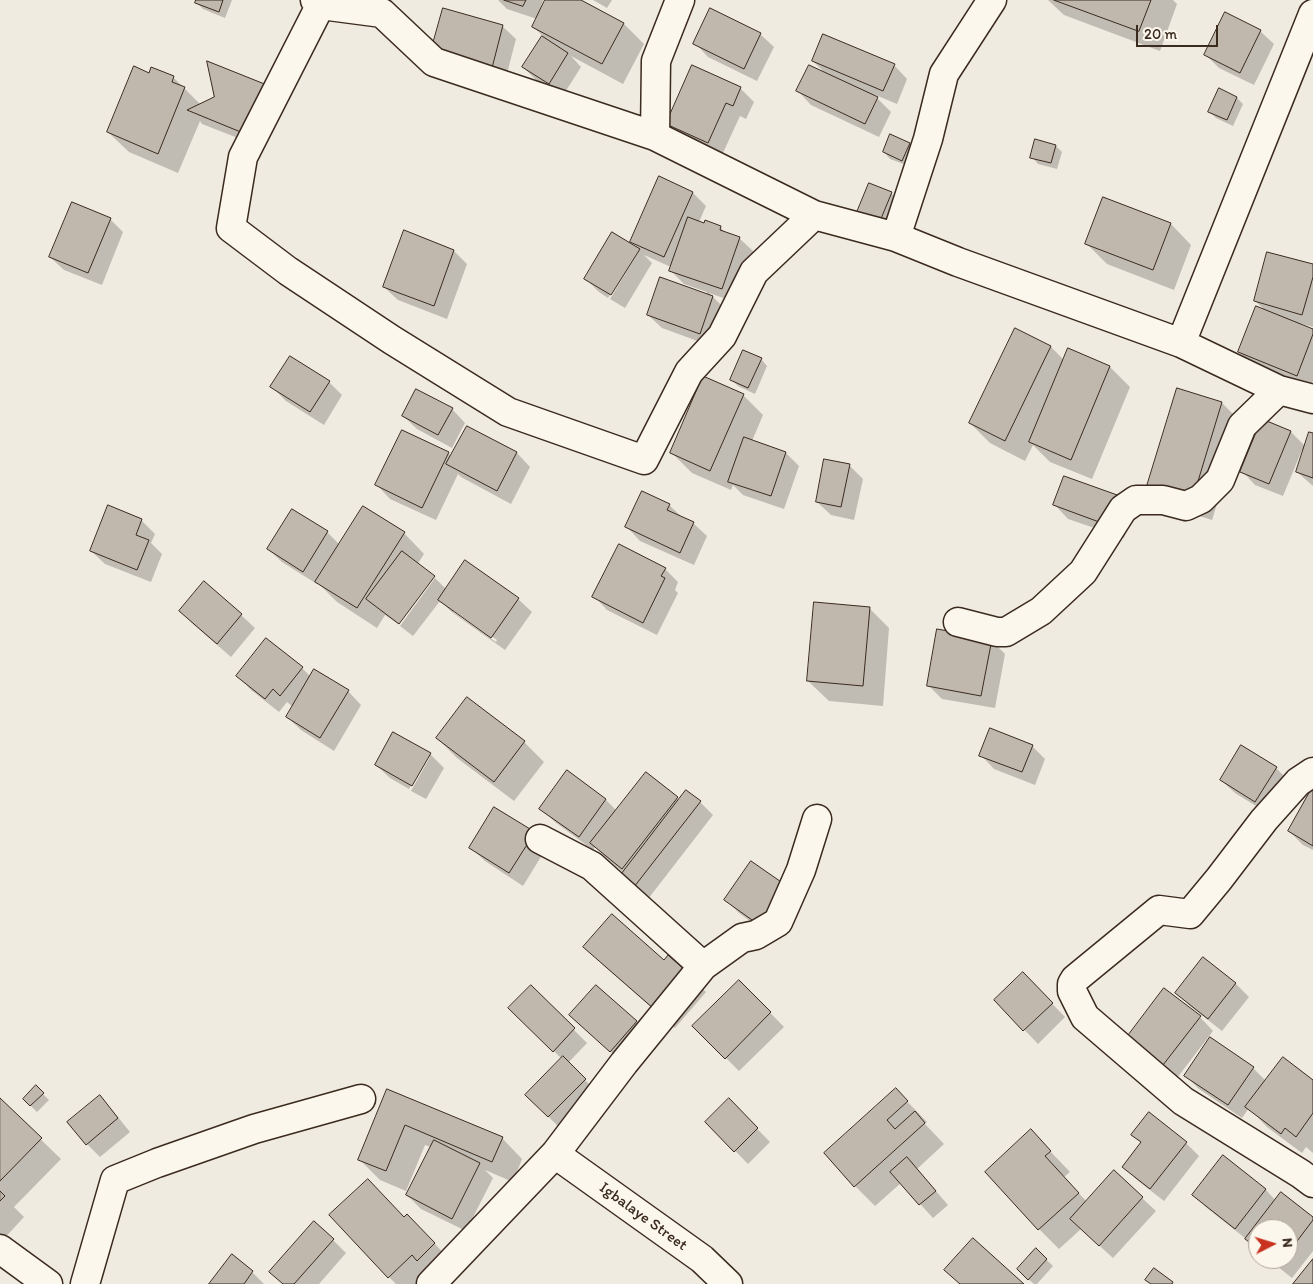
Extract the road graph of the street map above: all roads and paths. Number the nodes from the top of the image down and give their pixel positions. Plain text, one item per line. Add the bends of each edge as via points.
1 (680, 0) edge
2 (992, 0) edge
3 (320, 2) edge
4 (1313, 14) edge
5 (655, 136) junction
6 (814, 215) junction
7 (896, 237) junction
8 (1181, 342) junction
9 (1280, 390) junction
10 (1313, 399) edge
11 (958, 622) dead end
12 (1313, 772) edge
13 (816, 819) dead end
14 (540, 839) dead end
15 (703, 966) junction
16 (361, 1099) dead end
17 (555, 1154) junction
18 (1313, 1183) edge
19 (0, 1249) edge
20 (47, 1284) edge
21 (85, 1284) edge
22 (431, 1284) edge
23 (728, 1284) edge

1 - 5 street via 656,61
2 - 7 street via 944,74 928,139
3 - 5 street via 382,13 434,62
3 - 6 street via 243,157 231,228 392,340 508,412 644,460 689,372 722,336 754,272
4 - 8 street
5 - 6 street
6 - 7 street
7 - 8 street
8 - 9 street
9 - 10 street
9 - 11 street via 1242,426 1220,480 1201,499 1186,506 1163,500 1136,500 1123,509 1083,572 1042,611 1006,632
12 - 18 street via 1298,782 1264,820 1190,914 1158,910 1076,978 1072,991 1085,1017 1182,1101
13 - 15 street via 801,870 778,922 756,935 742,938
14 - 15 street via 592,866
15 - 17 street
16 - 21 street via 254,1130 115,1180
17 - 22 street
17 - 23 street, Igbalaye Street via 702,1259
19 - 20 street

